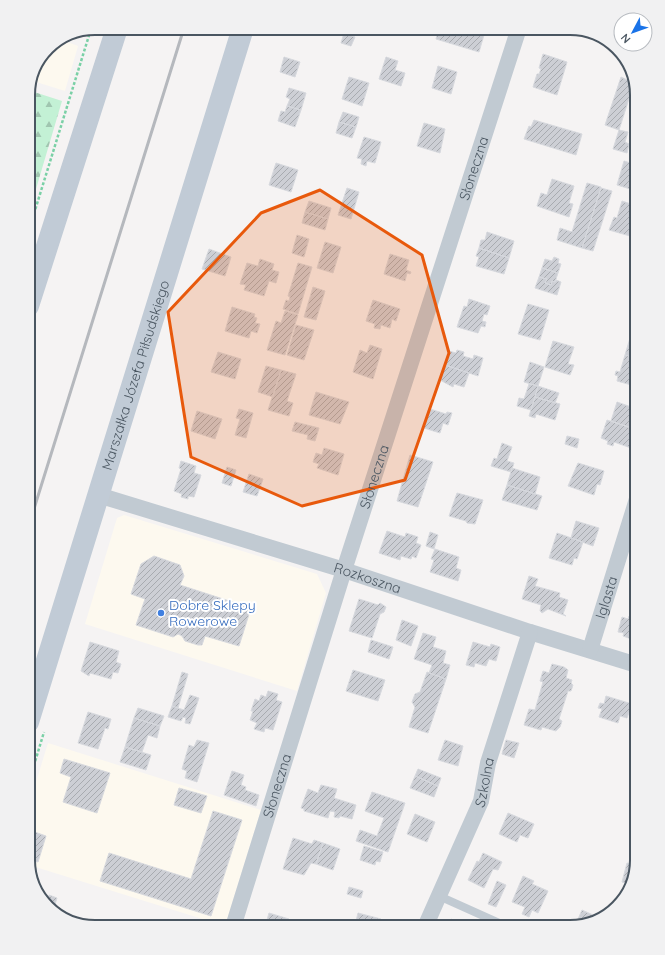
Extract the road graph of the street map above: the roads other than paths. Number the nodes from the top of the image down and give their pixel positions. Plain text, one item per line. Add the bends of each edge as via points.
1 (115, 35) edge
2 (241, 35) edge
3 (517, 35) edge
4 (35, 284) edge
5 (98, 495) junction
6 (630, 521) edge
7 (344, 570) junction
8 (530, 632) junction
9 (590, 650) junction
10 (630, 663) edge
11 (35, 699) edge
12 (439, 896) junction
13 (235, 920) edge
14 (428, 920) edge
15 (492, 920) edge

1 - 4 main road
2 - 5 main road, Marszałka Józefa Piłsudskiego
3 - 7 street, Słoneczna
5 - 7 street, Rozkoszna
5 - 11 main road, Marszałka Józefa Piłsudskiego
6 - 9 street, Iglasta
7 - 8 street, Rozkoszna
7 - 13 street, Słoneczna
8 - 9 street, Rozkoszna
8 - 12 street, Szkolna via 488,763 481,801
9 - 10 street, Rozkoszna
12 - 14 street, Szkolna
12 - 15 lane

